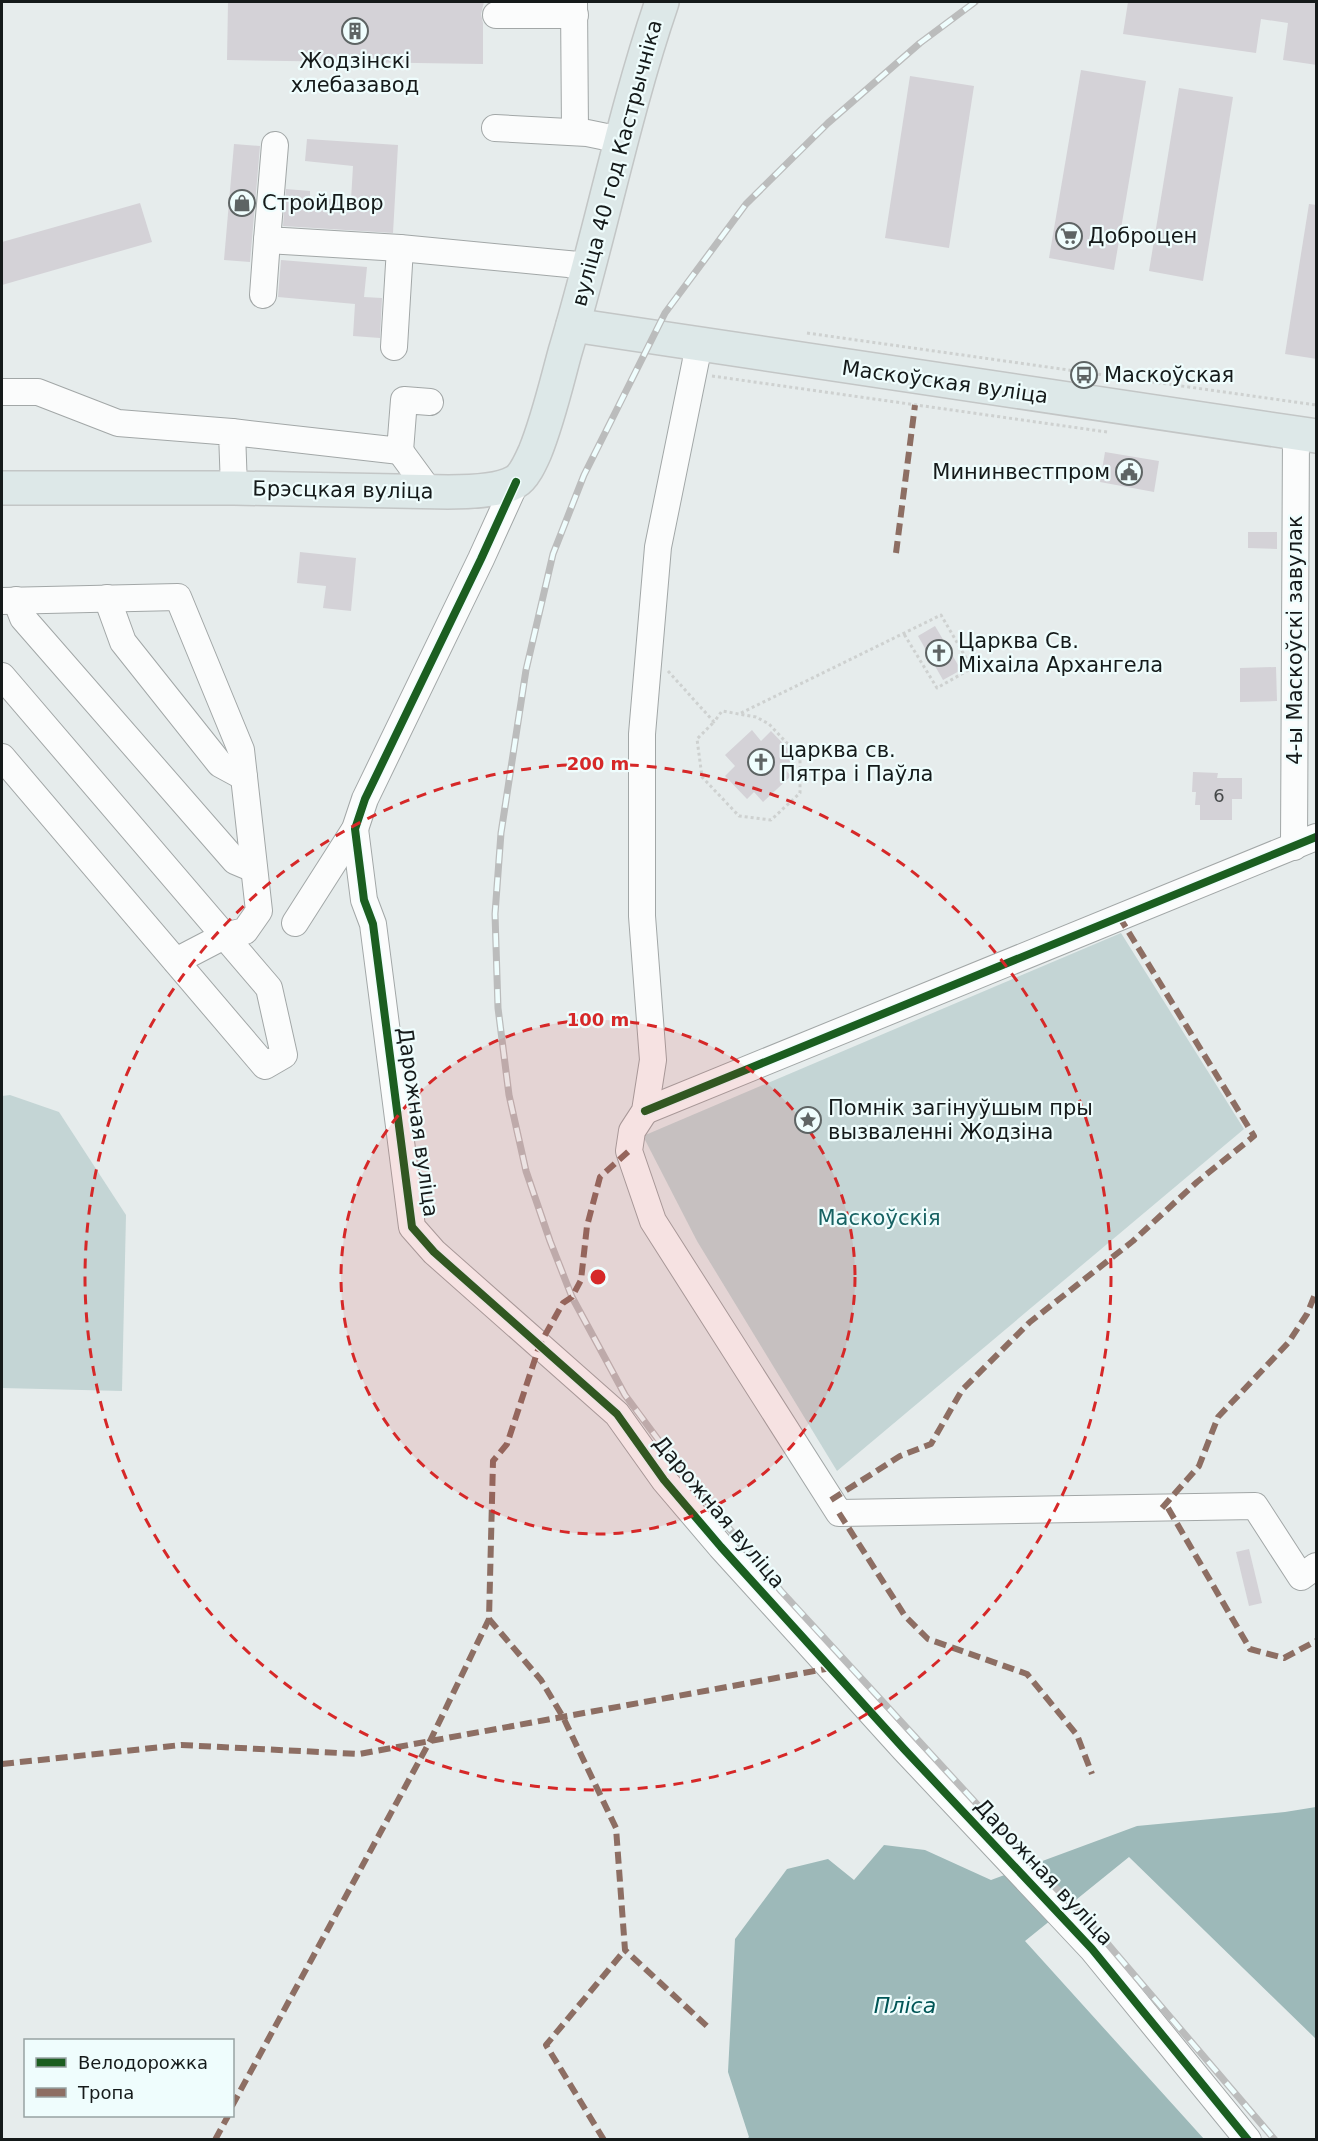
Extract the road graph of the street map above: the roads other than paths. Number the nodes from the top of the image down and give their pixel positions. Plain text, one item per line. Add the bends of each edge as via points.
1 (662, 2) edge
2 (574, 8) edge
3 (496, 15) dead end
4 (495, 128) dead end
5 (575, 132) junction
6 (621, 140) junction
7 (275, 145) dead end
8 (267, 240) junction
9 (400, 248) junction
10 (589, 266) junction
11 (263, 295) dead end
12 (573, 325) junction
13 (394, 346) dead end
14 (702, 360) junction
15 (2, 392) edge
16 (430, 402) dead end
17 (232, 432) junction
18 (1306, 434) edge
19 (400, 451) junction
20 (516, 482) junction
21 (2, 488) edge
22 (234, 488) junction
23 (430, 492) junction
24 (107, 598) junction
25 (9, 600) edge
26 (2, 676) edge
27 (2, 757) edge
28 (244, 777) junction
29 (355, 829) junction
30 (1305, 842) edge
31 (254, 868) junction
32 (295, 923) dead end
33 (224, 936) junction
34 (176, 961) junction
35 (645, 1111) junction
36 (1317, 1566) edge
37 (1248, 2139) edge

1 - 6 main road, вуліца 40 год Кастрычніка
2 - 3 street
2 - 5 street
4 - 5 street
5 - 6 street
6 - 10 main road, вуліца 40 год Кастрычніка
7 - 8 street
8 - 9 street
8 - 11 street
9 - 10 street
9 - 13 street
10 - 12 main road, вуліца 40 год Кастрычніка
12 - 14 main road, Маскоўская вуліца
12 - 20 main road via 535,452
14 - 18 main road, Маскоўская вуліца
14 - 35 street via 658,547 647,666 642,734 642,916 653,1060
15 - 17 street via 38,392 118,423
16 - 19 street via 404,400
17 - 19 street
17 - 22 street
18 - 30 street, 4-ы Маскоўскі завулак
19 - 23 street
20 - 23 main road, Брэсцкая вуліца via 481,491
20 - 29 street via 365,799
21 - 22 main road, Брэсцкая вуліца
22 - 23 main road, Брэсцкая вуліца
24 - 25 street
24 - 28 street via 123,642 220,764
24 - 28 street via 178,597 242,750
25 - 31 street via 235,861
26 - 33 street
27 - 34 street
28 - 31 street
29 - 32 street
29 - 37 street, Дарожная вуліца via 364,900 373,924 412,1227 434,1252 617,1414 664,1480 721,1547 1078,1933
30 - 35 street
31 - 33 street via 259,911 245,931
33 - 34 street
33 - 34 street via 269,988 284,1055 265,1066
35 - 36 street via 632,1131 629,1151 653,1221 839,1513 1255,1506 1301,1577

